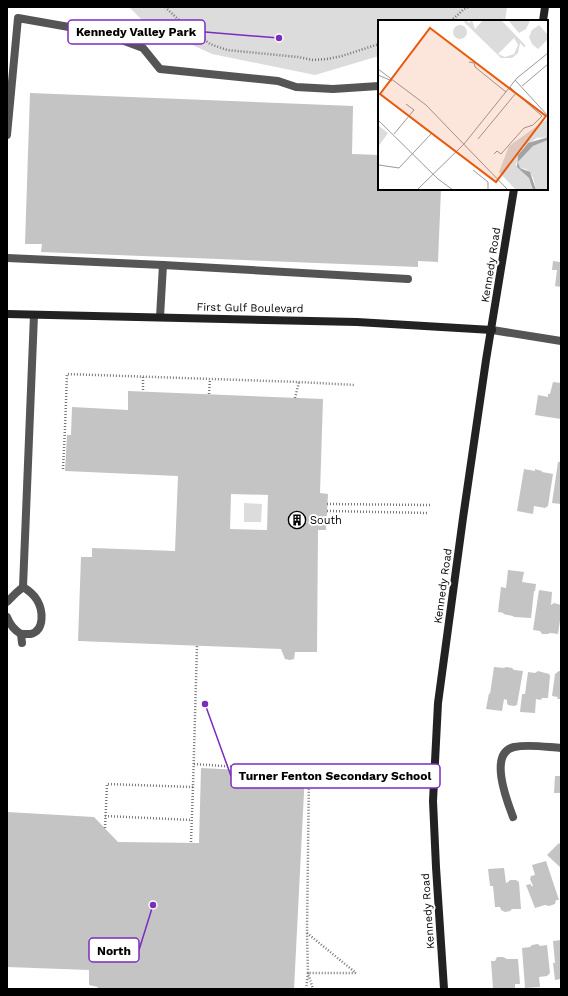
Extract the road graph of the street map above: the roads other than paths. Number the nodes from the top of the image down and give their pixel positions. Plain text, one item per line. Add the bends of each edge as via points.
1 (545, 7) edge
2 (543, 20) edge
3 (378, 86) edge
4 (7, 135) edge
5 (514, 190) edge
6 (7, 258) edge
7 (163, 265) junction
8 (408, 279) dead end
9 (7, 314) edge
10 (34, 315) junction
11 (160, 318) junction
12 (492, 330) junction
13 (561, 341) edge
14 (23, 587) junction
15 (7, 602) edge
16 (7, 618) edge
17 (21, 634) junction
18 (22, 643) dead end
19 (561, 748) edge
20 (512, 817) dead end
21 (444, 989) edge

1 - 2 main road
3 - 4 street via 333,89 296,87 278,81 160,69 143,48 103,34 18,18
5 - 12 main road, Kennedy Road
6 - 7 street
7 - 8 street
7 - 11 street
9 - 10 main road, First Gulf Boulevard
10 - 11 main road, First Gulf Boulevard
10 - 14 street
11 - 12 main road, First Gulf Boulevard via 357,322
12 - 13 street
12 - 21 main road, Kennedy Road via 438,704 433,801
14 - 15 street
14 - 17 street via 37,600 43,615 40,627 32,634
16 - 17 street
17 - 18 street
19 - 20 street via 528,746 506,750 500,764

